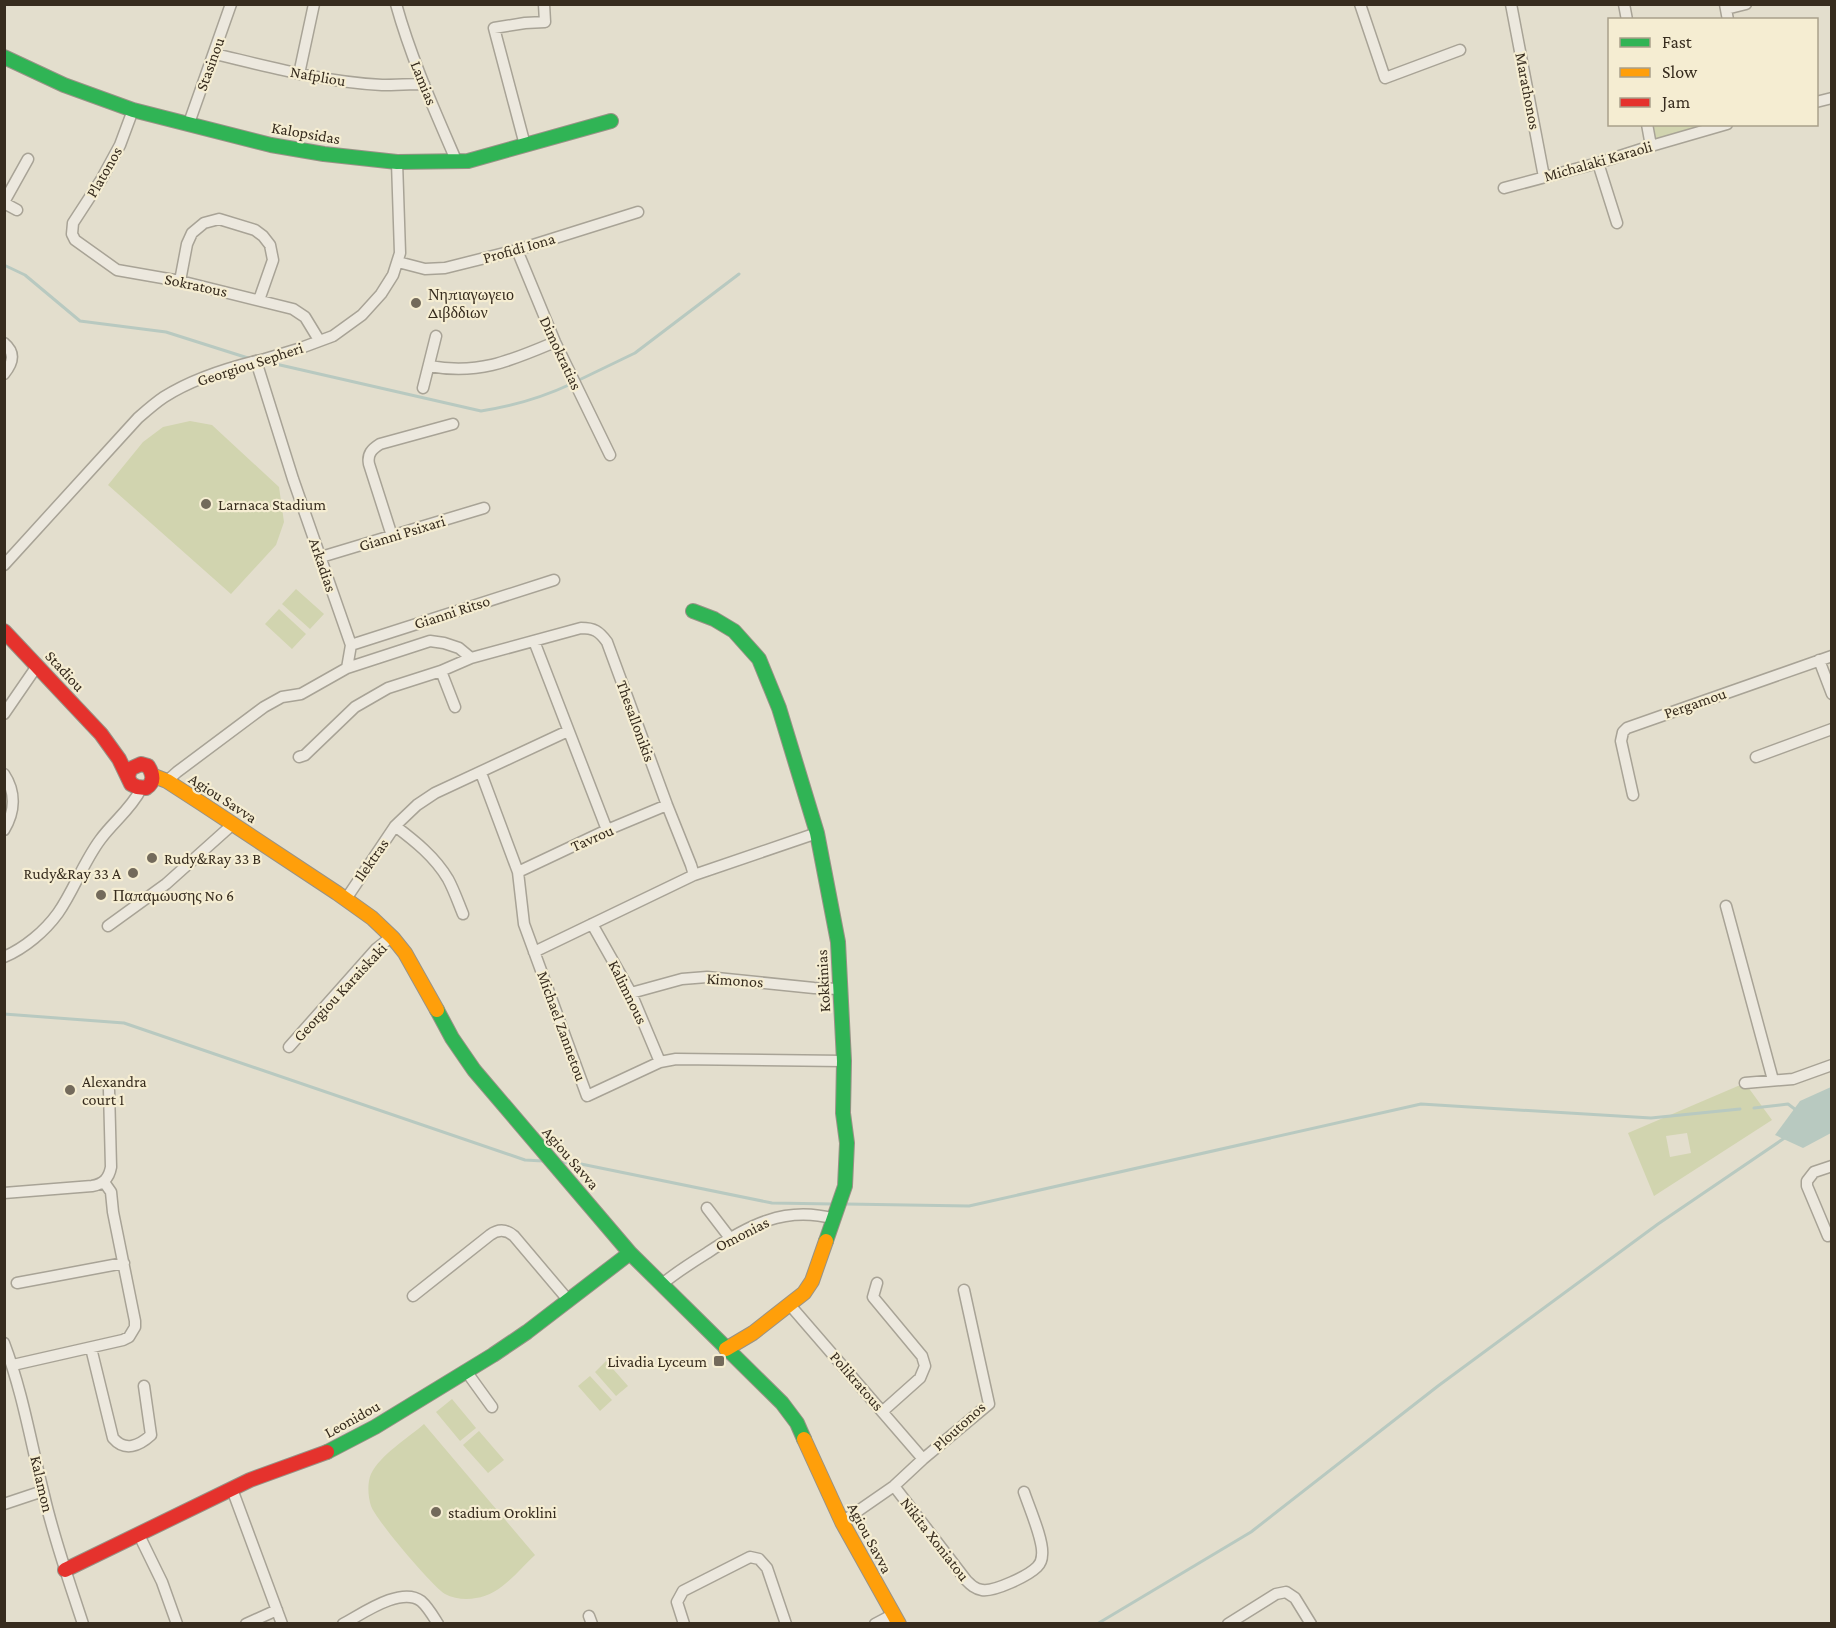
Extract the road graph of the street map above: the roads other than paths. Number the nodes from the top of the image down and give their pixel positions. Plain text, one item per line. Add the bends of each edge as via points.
1 (231, 4) edge
2 (314, 4) edge
3 (396, 4) edge
4 (544, 4) edge
5 (1360, 4) edge
6 (1511, 4) edge
7 (1746, 4) edge
8 (1726, 11) edge
9 (1460, 50) dead end
10 (214, 54) junction
11 (4, 57) edge
12 (299, 74) junction
13 (424, 84) junction
14 (133, 110) junction
15 (611, 121) dead end
16 (189, 123) junction
17 (1647, 126) edge
18 (1720, 126) edge
19 (525, 145) junction
20 (1651, 146) junction
21 (28, 159) dead end
22 (456, 160) junction
23 (398, 162) junction
24 (1598, 163) junction
25 (1544, 177) junction
26 (1504, 188) dead end
27 (4, 203) edge
28 (17, 210) dead end
29 (638, 212) dead end
30 (1617, 223) dead end
31 (72, 231) joint
32 (517, 249) junction
33 (398, 262) junction
34 (180, 280) junction
35 (259, 300) junction
36 (436, 336) dead end
37 (319, 340) junction
38 (555, 342) junction
39 (8, 347) edge
40 (258, 361) junction
41 (429, 366) junction
42 (4, 374) edge
43 (423, 388) dead end
44 (453, 424) dead end
45 (610, 454) dead end
46 (484, 508) dead end
47 (392, 536) junction
48 (321, 557) junction
49 (4, 564) edge
50 (554, 580) dead end
51 (693, 611) dead end
52 (4, 631) edge
53 (534, 641) junction
54 (351, 645) junction
55 (1832, 656) edge
56 (471, 658) junction
57 (1819, 660) junction
58 (37, 666) junction
59 (347, 668) junction
60 (441, 671) junction
61 (1832, 694) edge
62 (455, 707) dead end
63 (4, 714) edge
64 (1832, 729) edge
65 (568, 731) junction
66 (101, 734) junction
67 (299, 757) dead end
68 (1756, 757) dead end
69 (141, 764) junction
70 (481, 773) junction
71 (4, 774) edge
72 (154, 776) junction
73 (128, 777) junction
74 (167, 781) junction
75 (141, 789) junction
76 (1634, 795) dead end
77 (667, 805) junction
78 (233, 824) junction
79 (395, 826) junction
80 (4, 830) edge
81 (607, 830) junction
82 (817, 833) junction
83 (518, 872) junction
84 (694, 875) junction
85 (346, 898) junction
86 (1726, 906) dead end
87 (463, 914) dead end
88 (592, 924) junction
89 (108, 926) dead end
90 (391, 937) junction
91 (534, 951) junction
92 (4, 957) edge
93 (840, 989) junction
94 (631, 993) junction
95 (289, 1047) dead end
96 (844, 1061) junction
97 (660, 1062) junction
98 (1832, 1065) edge
99 (1773, 1080) junction
100 (1745, 1083) dead end
101 (109, 1090) dead end
102 (1832, 1166) edge
103 (104, 1182) junction
104 (4, 1193) edge
105 (707, 1208) dead end
106 (837, 1211) junction
107 (1828, 1236) dead end
108 (730, 1238) junction
109 (630, 1253) junction
110 (124, 1263) junction
111 (17, 1283) dead end
112 (877, 1283) dead end
113 (661, 1285) junction
114 (964, 1290) dead end
115 (413, 1296) dead end
116 (569, 1301) junction
117 (789, 1304) junction
118 (4, 1343) edge
119 (91, 1348) junction
120 (726, 1349) junction
121 (13, 1365) junction
122 (466, 1371) junction
123 (144, 1386) dead end
124 (492, 1407) dead end
125 (883, 1411) junction
126 (923, 1459) junction
127 (894, 1486) junction
128 (232, 1489) junction
129 (43, 1491) junction
130 (1024, 1492) dead end
131 (4, 1504) edge
132 (842, 1522) junction
133 (139, 1535) junction
134 (65, 1570) junction
135 (277, 1610) junction
136 (897, 1619) edge
137 (83, 1623) edge
138 (177, 1623) edge
139 (246, 1623) edge
140 (282, 1623) edge
141 (343, 1623) edge
142 (438, 1623) edge
143 (684, 1623) edge
144 (786, 1623) edge
145 (875, 1623) edge
146 (1228, 1623) edge
147 (1311, 1623) edge

1 - 10 street, Stasinou
2 - 12 street
3 - 13 street, Lamias
4 - 19 street via 545,22 494,28
5 - 9 street via 1385,78
6 - 25 street, Marathonos
7 - 8 street
10 - 12 street, Nafpliou
10 - 16 street, Stasinou
11 - 14 street, Kalopsidas via 64,85
12 - 13 street, Nafpliou via 357,83
13 - 22 street, Lamias
14 - 16 street, Kalopsidas
14 - 31 street, Platonos via 120,145 75,219
15 - 19 street, Kalopsidas
16 - 23 street, Kalopsidas via 280,146
17 - 20 street
18 - 20 street, Michalaki Karaoli
19 - 22 street, Kalopsidas via 468,161
20 - 24 street, Michalaki Karaoli
21 - 27 street
22 - 23 street, Kalopsidas
23 - 33 street, Georgiou Sepheri
24 - 25 street, Michalaki Karaoli
24 - 30 street
25 - 26 street, Michalaki Karaoli
27 - 28 street
29 - 32 street, Profidi Iona
31 - 34 street, Sokratous via 77,242 113,268
32 - 33 street, Profidi Iona via 438,269
32 - 38 street, Dimokratias
33 - 37 street, Georgiou Sepheri via 369,308 333,336
34 - 35 street, Sokratous
34 - 35 street via 192,233 204,223 219,219 255,230 270,245 273,260
35 - 37 street, Sokratous via 302,314
36 - 41 street
37 - 40 street, Georgiou Sepheri
38 - 41 street via 484,367
38 - 45 street, Dimokratias
39 - 42 street via 12,362
40 - 48 street, Arkadias
40 - 49 street, Georgiou Sepheri via 224,369 163,398 138,418
41 - 43 street
44 - 47 street via 380,444 369,454
46 - 47 street, Gianni Psixari
47 - 48 street, Gianni Psixari
48 - 54 street, Arkadias
50 - 54 street, Gianni Ritso
51 - 82 street, Kokkinias via 734,631 759,658 779,708
52 - 58 street, Stadiou
53 - 56 street
53 - 65 street
53 - 77 street, Thesallonikis via 581,628 601,634
54 - 59 street, Arkadias
55 - 57 street, Pergamou
56 - 59 street via 459,648 429,641
56 - 60 street
57 - 61 street
57 - 76 street, Pergamou via 1627,728 1621,741
58 - 63 street
58 - 66 street, Stadiou
59 - 74 street via 301,694 282,697 264,707
60 - 62 street
60 - 67 street via 369,697
64 - 68 street
65 - 70 street
65 - 81 street
66 - 69 street, Stadiou
66 - 73 street, Stadiou
69 - 72 street via 148,766
69 - 73 street via 130,769
70 - 79 street via 435,793
70 - 83 street, Michael Zannetou
71 - 80 street via 13,795 13,812
72 - 74 street, Agiou Savva
72 - 75 street via 151,784
73 - 75 street via 134,787
74 - 78 street, Agiou Savva
75 - 92 street via 94,848 58,913 33,939
77 - 81 street, Tavrou
77 - 84 street, Thesallonikis
78 - 85 street, Agiou Savva
78 - 89 street via 148,899
79 - 85 street, Ilektras
79 - 87 street, Ilektras via 422,846 439,866
81 - 83 street, Tavrou
82 - 84 street
82 - 93 street, Kokkinias via 838,942
83 - 91 street, Michael Zannetou via 524,924
84 - 88 street
85 - 90 street, Agiou Savva
86 - 99 street
88 - 91 street
88 - 94 street, Kalimnous
90 - 95 street, Georgiou Karaiskaki
90 - 109 street, Agiou Savva via 406,956 462,1055
91 - 97 street, Michael Zannetou via 587,1096
93 - 94 street, Kimonos via 707,977 682,979
93 - 96 street, Kokkinias
94 - 97 street, Kalimnous
96 - 97 street, Michael Zannetou via 684,1058
96 - 106 street, Kokkinias via 846,1174
98 - 99 street via 1802,1076
99 - 100 street
101 - 103 street via 111,1167
102 - 107 street via 1809,1175 1806,1186
103 - 104 street
103 - 110 street via 111,1192
105 - 108 street
106 - 108 street, Omonias via 771,1218
106 - 117 street, Kokkinias via 812,1281
108 - 113 street, Omonias
109 - 113 street, Agiou Savva
109 - 116 street, Leonidou
110 - 111 street
110 - 119 street via 135,1328 123,1340
112 - 125 street via 873,1297 922,1356 925,1366 920,1378
113 - 120 street, Agiou Savva
114 - 126 street, Ploutonos via 989,1404
115 - 116 street via 501,1230 514,1236
116 - 122 street, Leonidou
117 - 120 street, Kokkinias
117 - 125 street, Polikratous
118 - 121 street, Kalamon
119 - 121 street
119 - 123 street via 112,1438 118,1444 129,1447 151,1435
120 - 132 street, Agiou Savva via 782,1403 797,1423
121 - 129 street, Kalamon
122 - 124 street
122 - 128 street, Leonidou via 335,1449
125 - 126 street, Polikratous
126 - 127 street, Ploutonos
127 - 130 street, Nikita Xoniatou via 966,1580 984,1590 1027,1574 1041,1562 1042,1547
127 - 132 street, Ploutonos
128 - 133 street, Leonidou
128 - 135 street
129 - 131 street
129 - 134 street, Kalamon
132 - 136 street, Agiou Savva
133 - 134 street, Leonidou
133 - 138 street
134 - 137 street, Kalamon
135 - 139 street
135 - 140 street
136 - 145 street
141 - 142 street via 386,1601 407,1596 420,1601
143 - 144 street via 677,1602 682,1591 750,1557 759,1558 767,1568
146 - 147 street via 1286,1592 1295,1598

